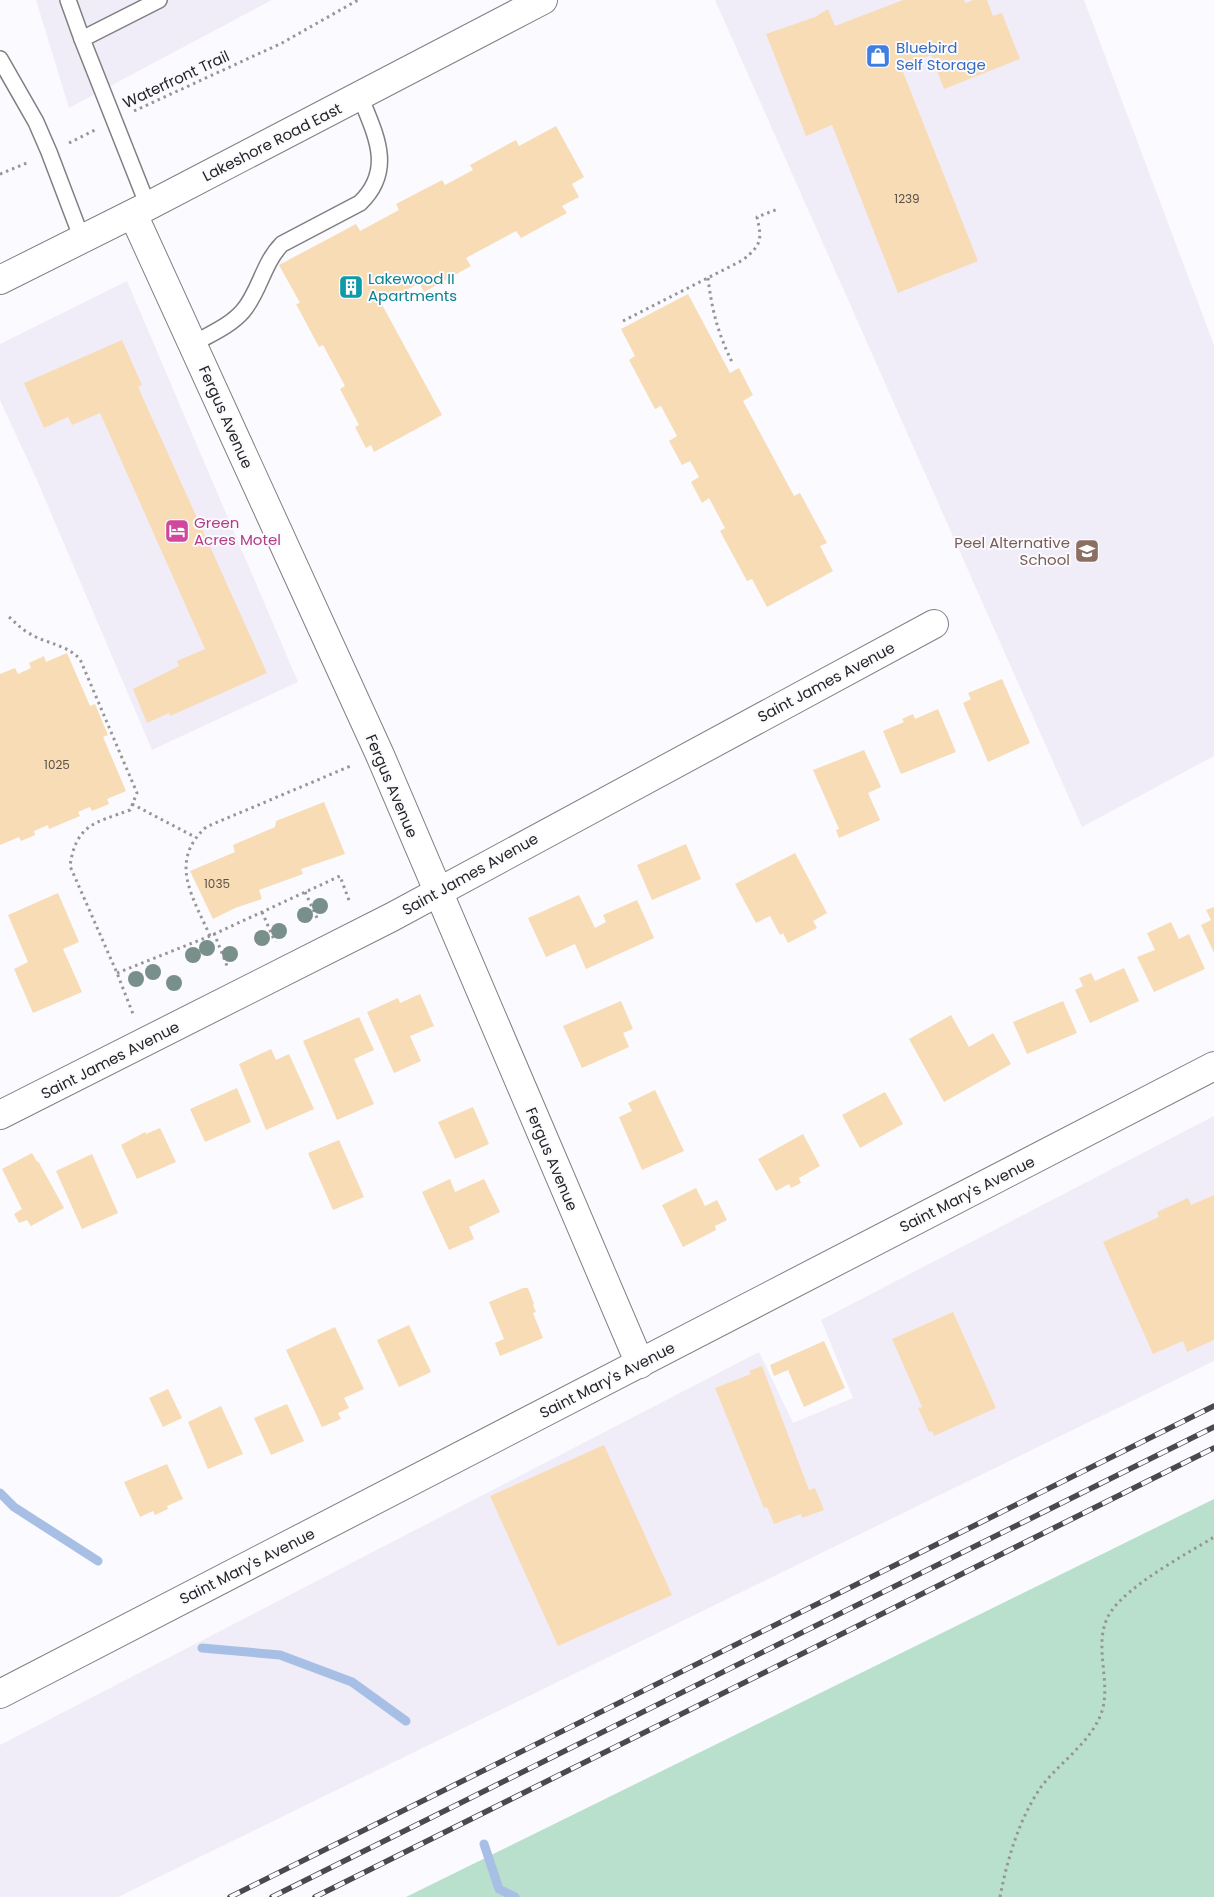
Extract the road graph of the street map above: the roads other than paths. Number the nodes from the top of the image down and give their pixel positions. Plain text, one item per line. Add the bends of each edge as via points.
1 (68, 0) edge
2 (159, 0) edge
3 (543, 0) edge
4 (82, 39) junction
5 (0, 59) edge
6 (360, 96) junction
7 (141, 210) junction
8 (82, 239) junction
9 (0, 280) edge
10 (193, 344) junction
11 (934, 624) dead end
12 (437, 891) junction
13 (1214, 1066) edge
14 (0, 1115) edge
15 (640, 1364) junction
16 (0, 1694) edge

1 - 4 lane
2 - 4 lane
3 - 6 street, Lakeshore Road East
4 - 7 lane via 114,120
5 - 8 lane via 50,152
6 - 7 street, Lakeshore Road East
6 - 10 lane via 378,141 380,156 379,172 368,195 360,203 282,244 272,254 244,310 234,321
7 - 8 street, Lakeshore Road East
7 - 10 street, Fergus Avenue
8 - 9 street, Lakeshore Road East
10 - 12 street, Fergus Avenue via 380,755
11 - 12 street, Saint James Avenue
12 - 14 street, Saint James Avenue via 392,917
12 - 15 street, Fergus Avenue
13 - 15 street, Saint Mary's Avenue
15 - 16 street, Saint Mary's Avenue

